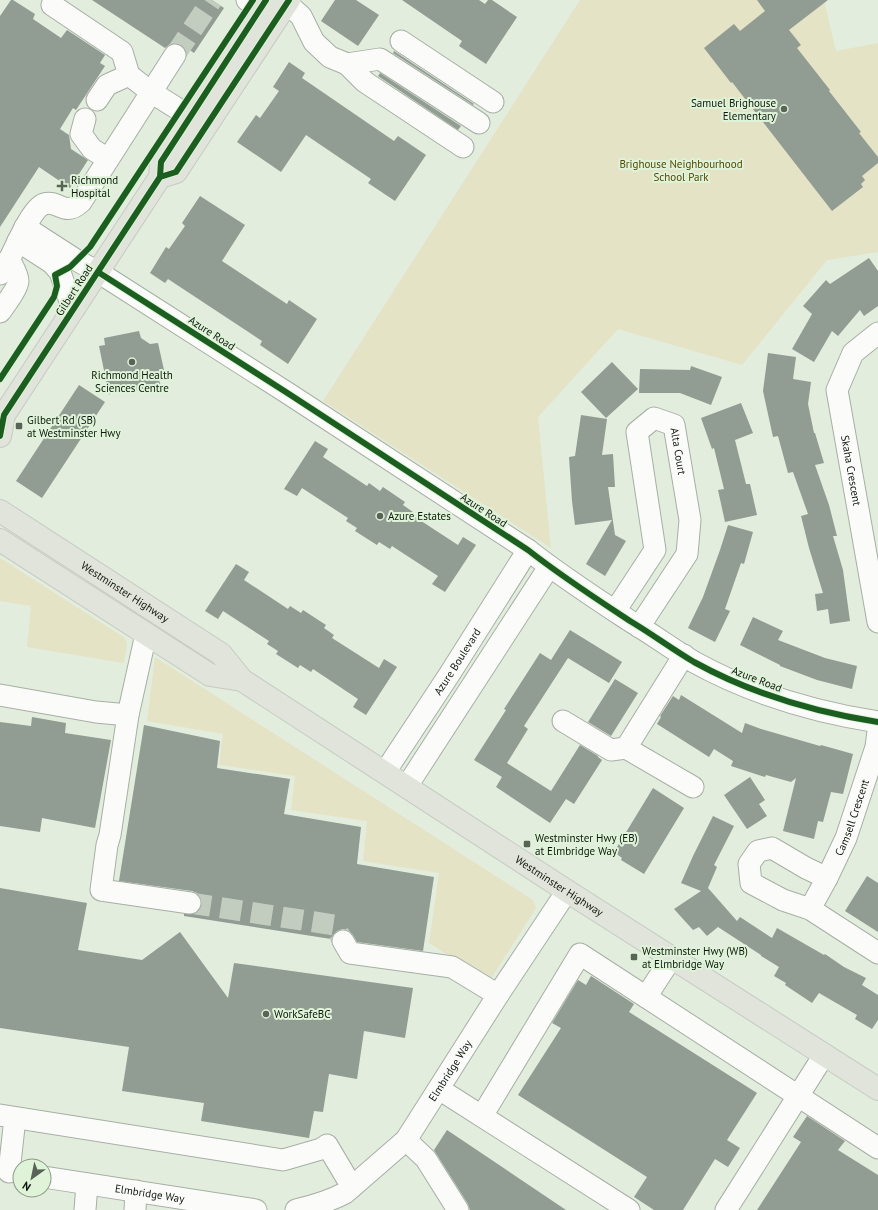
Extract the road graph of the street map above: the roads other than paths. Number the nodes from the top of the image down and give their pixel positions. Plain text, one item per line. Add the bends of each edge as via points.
1 (272, 2) edge
2 (52, 6) dead end
3 (401, 41) dead end
4 (175, 55) tunnel mouth
5 (348, 64) junction
6 (129, 75) junction
7 (152, 92) junction
8 (96, 100) dead end
9 (493, 102) dead end
10 (85, 119) dead end
11 (198, 122) junction
12 (479, 123) dead end
13 (463, 147) dead end
14 (108, 159) junction
15 (22, 234) junction
16 (5, 267) edge
17 (98, 272) junction
18 (73, 310) junction
19 (0, 312) edge
20 (878, 333) edge
21 (2, 416) edge
22 (0, 436) edge
23 (0, 512) edge
24 (0, 540) edge
25 (528, 550) junction
26 (549, 567) junction
27 (616, 611) junction
28 (878, 622) edge
29 (639, 627) junction
30 (146, 634) junction
31 (684, 655) junction
32 (242, 680) junction
33 (0, 694) edge
34 (128, 715) junction
35 (563, 720) dead end
36 (878, 722) edge
37 (878, 731) edge
38 (626, 748) junction
39 (385, 772) junction
40 (407, 786) junction
41 (693, 788) dead end
42 (827, 878) junction
43 (567, 891) junction
44 (190, 903) tunnel mouth
45 (810, 909) junction
46 (344, 941) tunnel mouth
47 (878, 953) edge
48 (672, 957) junction
49 (498, 995) junction
50 (646, 997) junction
51 (824, 1055) junction
52 (439, 1089) junction
53 (878, 1089) edge
54 (798, 1096) junction
55 (482, 1116) junction
56 (8, 1117) edge
57 (406, 1140) junction
58 (878, 1148) edge
59 (10, 1172) edge
60 (52, 1178) edge
61 (88, 1184) junction
62 (344, 1198) edge
63 (136, 1200) edge
64 (245, 1209) edge
65 (85, 1210) edge
66 (296, 1210) edge
67 (458, 1210) edge
68 (629, 1210) edge
69 (726, 1210) edge

1 - 5 street via 301,16 314,42 330,57
1 - 11 main road, Gilbert Road
2 - 6 street via 122,52
3 - 9 street
4 - 7 street
5 - 12 street via 380,59
5 - 13 street via 365,82
6 - 7 street
6 - 8 street via 106,85
7 - 11 street
7 - 14 street
10 - 14 street via 81,134 92,149
11 - 17 main road, Gilbert Road via 161,162 160,177
14 - 15 street via 75,208 45,203 39,207
15 - 16 street
15 - 17 street, Azure Road
15 - 18 street via 60,272
16 - 19 street via 18,281
17 - 18 main road, Gilbert Road
17 - 25 street, Azure Road
18 - 21 main road, Gilbert Road
20 - 28 street, Skaha Crescent via 853,353 837,390
21 - 22 main road, Gilbert Road
23 - 32 main road, Westminster Highway via 221,654
24 - 30 main road, Westminster Highway
25 - 26 street, Azure Road
25 - 39 street, Azure Boulevard via 442,670
26 - 27 street, Azure Road
26 - 40 street
27 - 29 street, Azure Road
27 - 29 street, Alta Court via 655,550 637,432 654,418 674,425 690,520 687,554
29 - 31 street, Azure Road
30 - 32 main road, Westminster Highway via 210,675
30 - 34 street
31 - 36 street, Azure Road via 726,678 757,691 807,708
31 - 38 street
32 - 39 main road, Westminster Highway
33 - 34 street via 96,712
34 - 44 street via 101,890
35 - 38 street via 610,750
37 - 42 street, Camsell Crescent via 876,746 846,838
38 - 41 street
39 - 40 main road, Westminster Highway
40 - 43 main road, Westminster Highway
42 - 45 street, Camsell Crescent
42 - 45 street via 772,848 758,851 749,864 752,883 783,900
43 - 48 main road, Westminster Highway
43 - 49 street, Elmbridge Way
45 - 47 street
46 - 49 street via 350,953 452,966
48 - 50 street
48 - 51 main road, Westminster Highway
49 - 52 street, Elmbridge Way
50 - 54 street
50 - 55 street via 580,954
51 - 53 main road, Westminster Highway
51 - 54 street
52 - 55 street
52 - 57 street, Elmbridge Way
54 - 58 street
54 - 69 street
55 - 68 street
56 - 59 street
56 - 62 street via 283,1160 327,1145
57 - 62 street, Elmbridge Way
57 - 67 street via 426,1159
60 - 61 street, Elmbridge Way
61 - 63 street, Elmbridge Way
61 - 65 street
62 - 66 street, Elmbridge Way
63 - 64 street, Elmbridge Way

